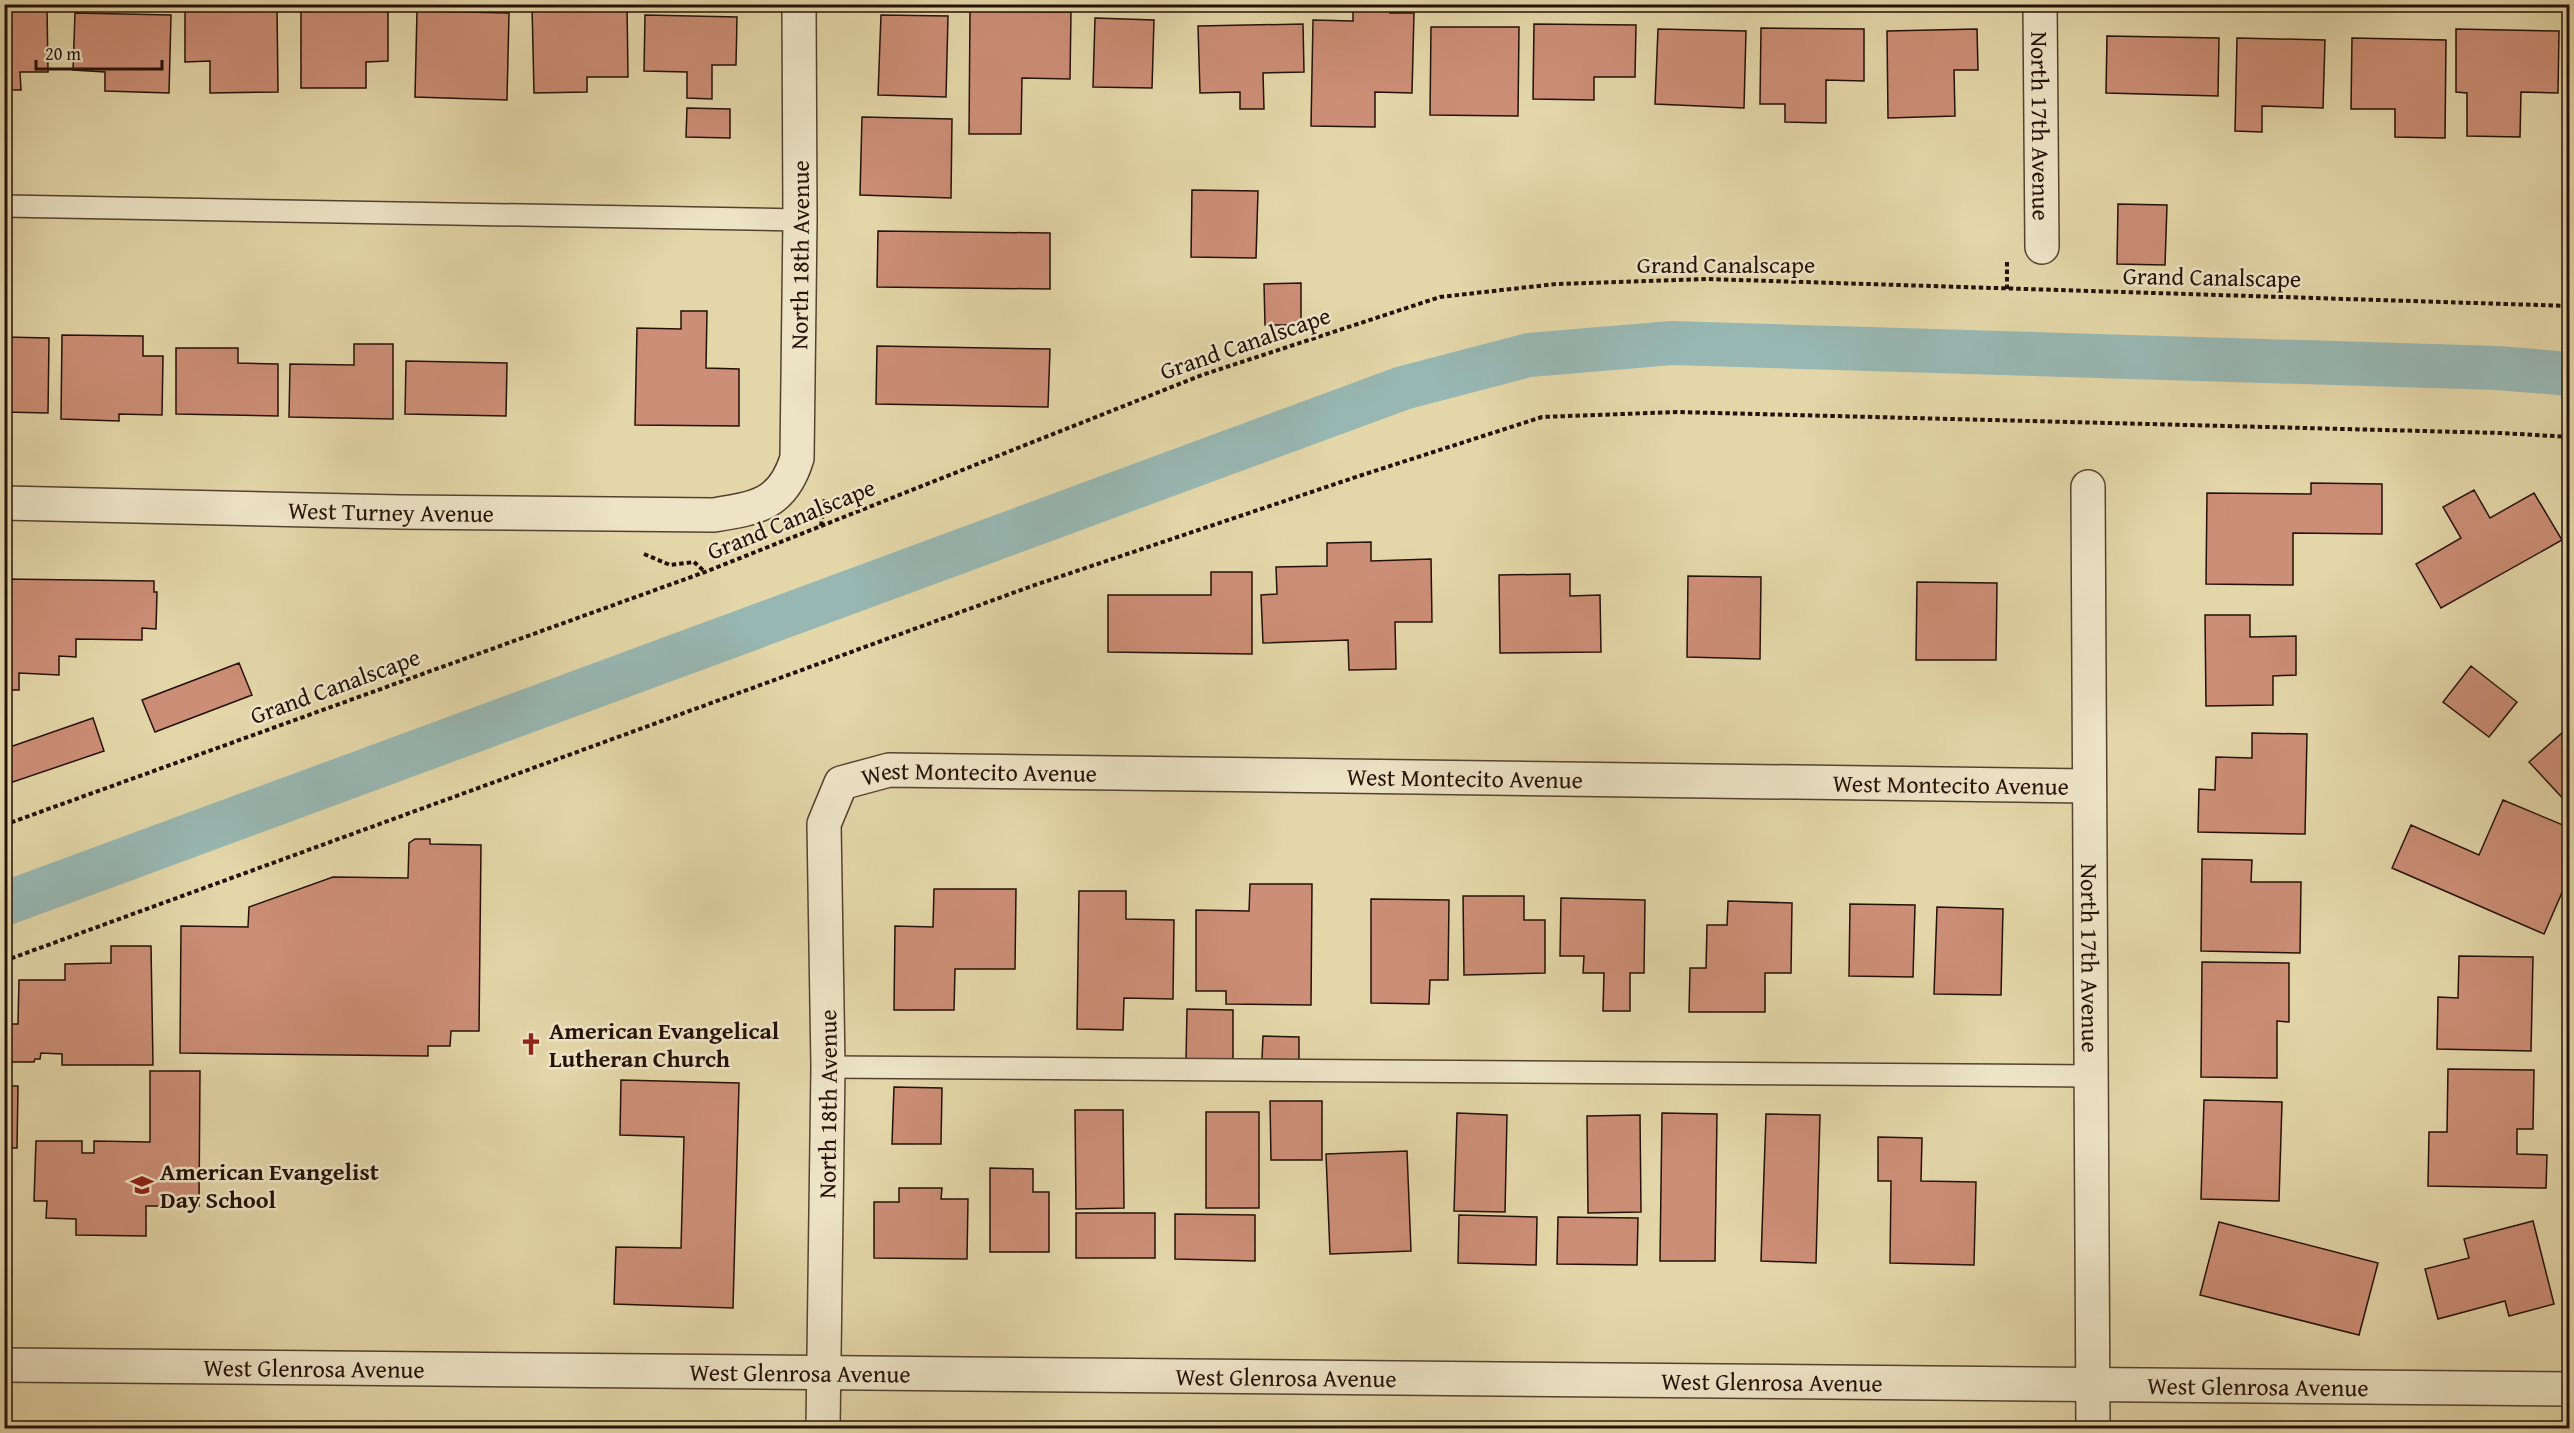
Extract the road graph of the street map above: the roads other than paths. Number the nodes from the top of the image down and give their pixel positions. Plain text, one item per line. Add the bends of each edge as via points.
1 (799, 4) edge
2 (2040, 4) edge
3 (4, 206) edge
4 (800, 220) junction
5 (2042, 247) dead end
6 (2088, 488) dead end
7 (774, 498) joint
8 (4, 503) edge
9 (841, 783) joint
10 (2088, 786) junction
11 (828, 1067) junction
12 (2091, 1076) junction
13 (4, 1365) edge
14 (823, 1373) junction
15 (2093, 1384) junction
16 (2570, 1389) edge
17 (823, 1428) edge
18 (2093, 1428) edge

1 - 4 street, North 18th Avenue
2 - 5 street, North 17th Avenue
3 - 4 lane
4 - 7 street, North 18th Avenue via 797,458 791,478
6 - 10 street, North 17th Avenue
7 - 8 street, West Turney Avenue via 746,510 714,515
9 - 10 street, West Montecito Avenue via 890,770
9 - 11 street, North 18th Avenue via 824,824
10 - 12 street, North 17th Avenue
11 - 12 lane
11 - 14 street, North 18th Avenue
12 - 15 street, North 17th Avenue
13 - 14 street, West Glenrosa Avenue
14 - 15 street, West Glenrosa Avenue
14 - 17 street, North 18th Avenue
15 - 16 street, West Glenrosa Avenue
15 - 18 street, North 17th Avenue

